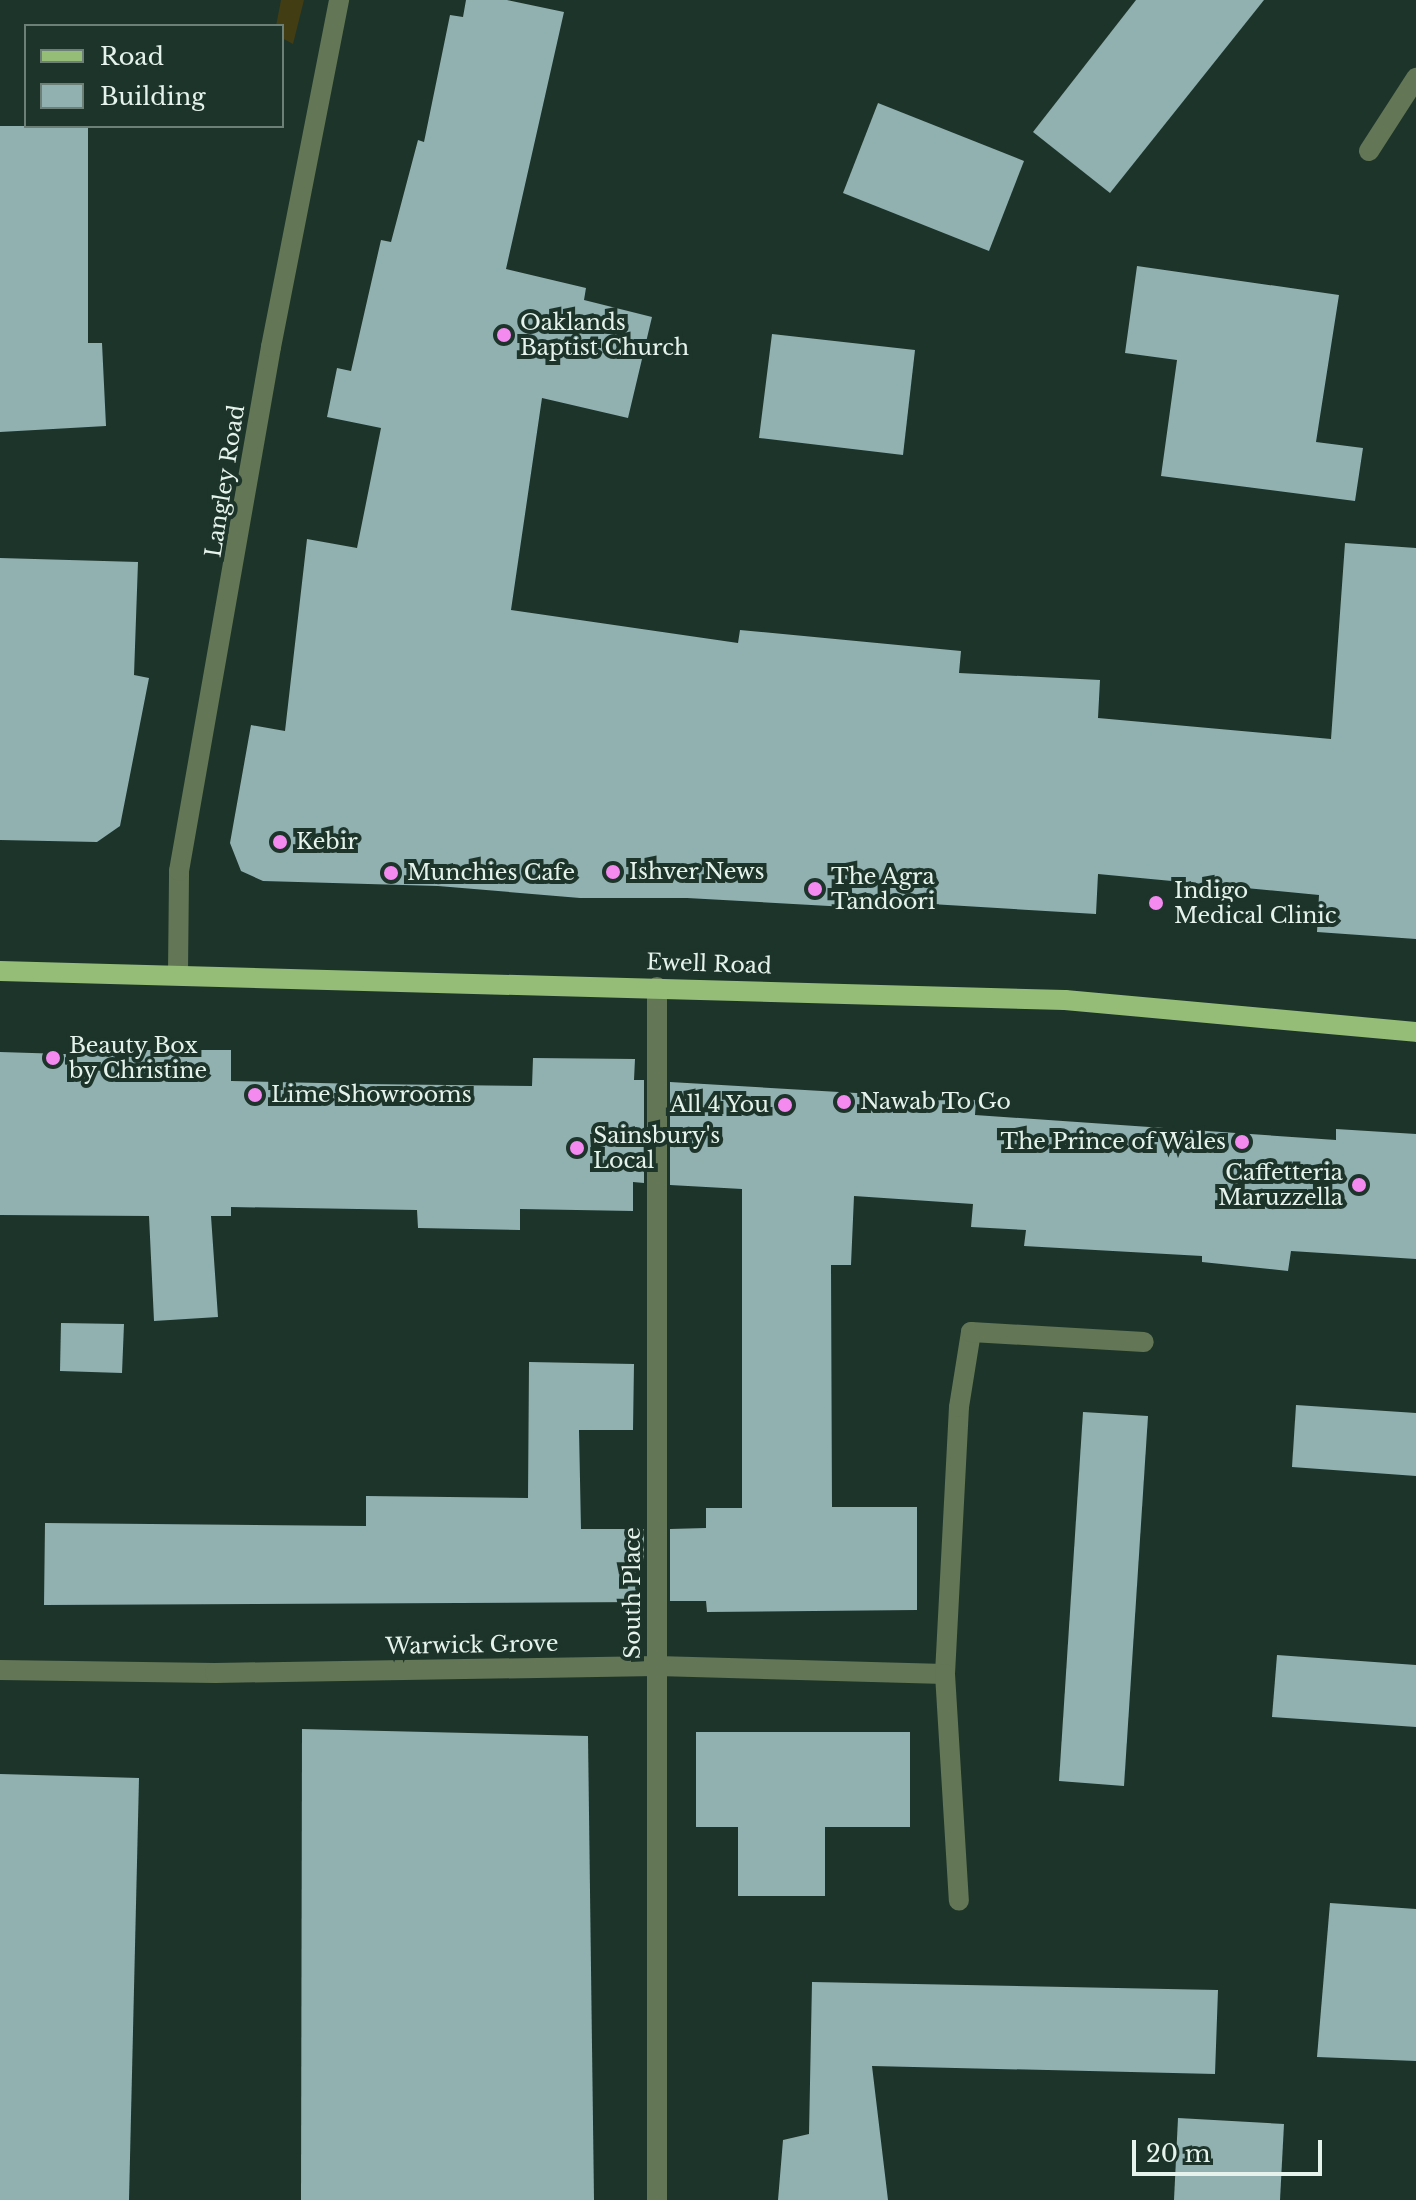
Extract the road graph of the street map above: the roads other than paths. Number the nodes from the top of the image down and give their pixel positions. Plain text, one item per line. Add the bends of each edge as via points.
1 (339, 0) edge
2 (1416, 78) edge
3 (1369, 151) dead end
4 (0, 971) edge
5 (178, 972) junction
6 (657, 987) junction
7 (1416, 1032) edge
8 (1144, 1342) dead end
9 (657, 1666) junction
10 (0, 1670) edge
11 (945, 1674) junction
12 (959, 1901) dead end
13 (657, 2200) edge

1 - 5 street, Langley Road via 271,347 179,871
2 - 3 street
4 - 5 main road, Ewell Road
5 - 6 main road, Ewell Road
6 - 7 main road, Ewell Road via 1065,1000
6 - 9 street, South Place
8 - 11 street via 971,1332 959,1407
9 - 10 street, Warwick Grove
9 - 11 street, Warwick Grove
9 - 13 street, South Place
11 - 12 street

